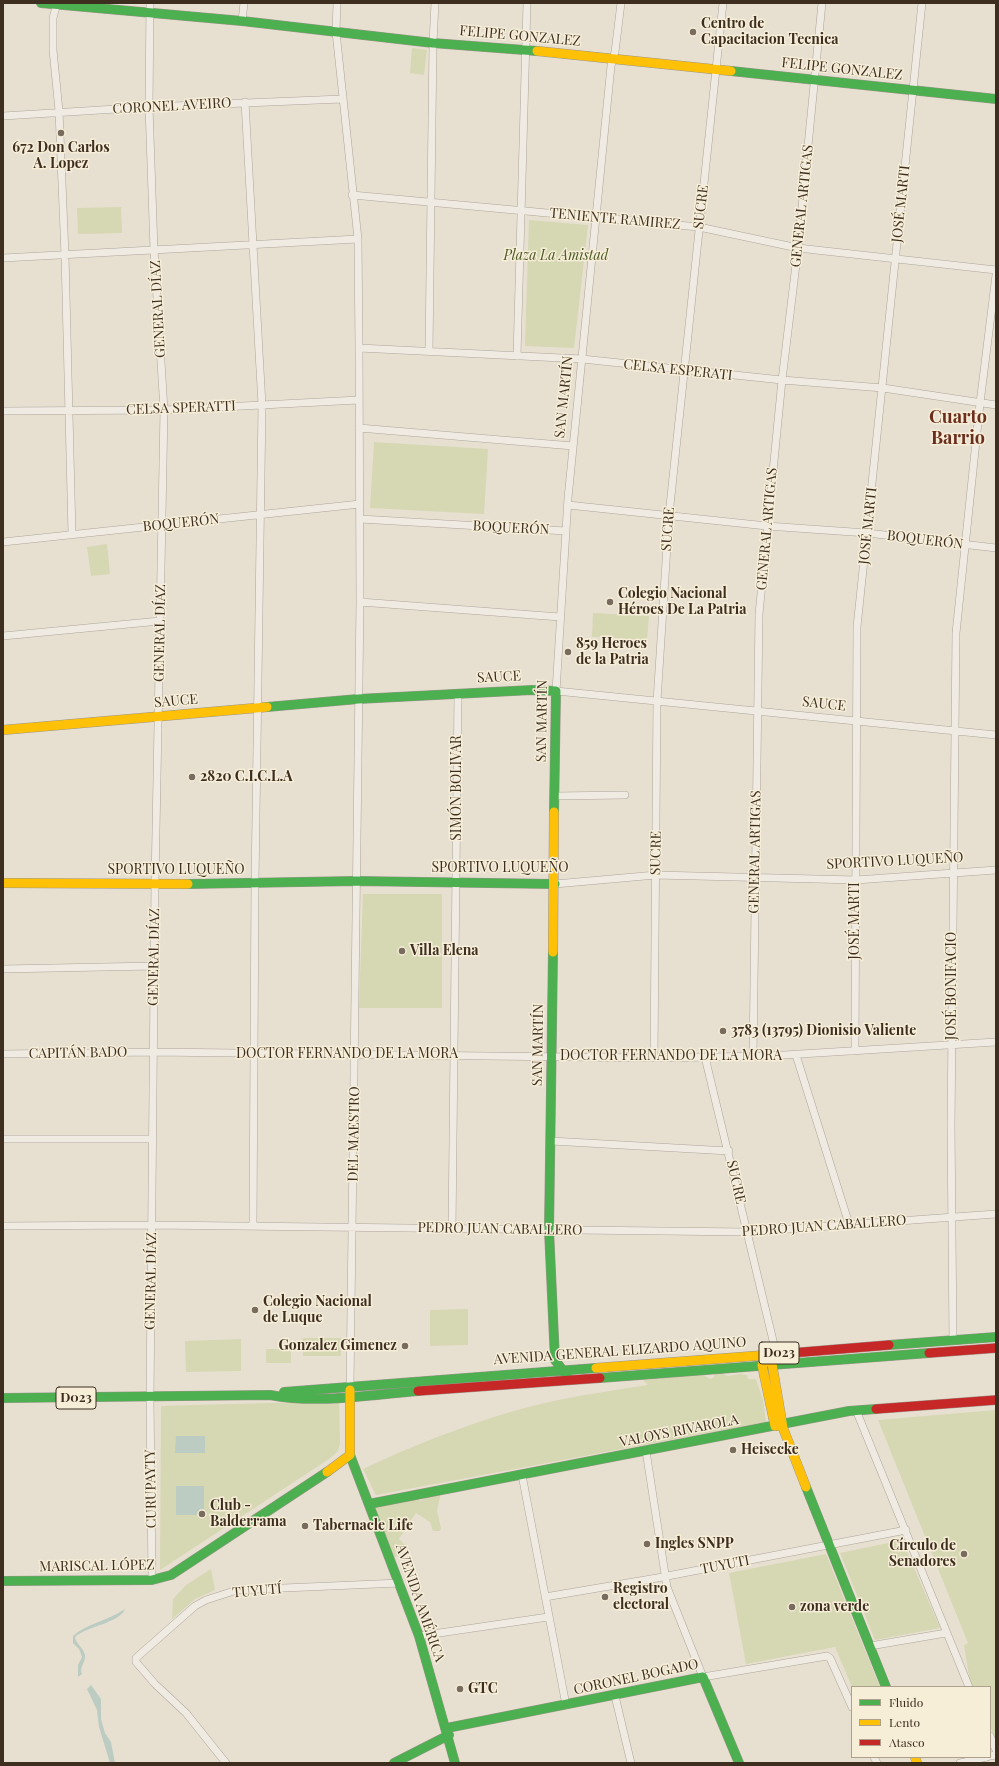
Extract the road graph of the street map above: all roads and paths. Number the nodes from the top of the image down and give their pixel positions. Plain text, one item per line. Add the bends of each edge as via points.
1 (41, 3) edge
2 (150, 3) edge
3 (244, 3) edge
4 (337, 3) edge
5 (435, 3) edge
6 (527, 3) edge
7 (621, 3) edge
8 (723, 3) edge
9 (822, 3) edge
10 (922, 3) edge
11 (57, 4) edge
12 (149, 13) junction
13 (242, 21) junction
14 (336, 32) junction
15 (433, 43) junction
16 (525, 50) junction
17 (613, 60) junction
18 (717, 69) junction
19 (816, 81) junction
20 (913, 90) junction
21 (342, 99) junction
22 (996, 99) edge
23 (245, 102) junction
24 (149, 107) junction
25 (59, 111) junction
26 (3, 116) edge
27 (352, 195) junction
28 (431, 202) junction
29 (521, 210) junction
30 (596, 217) junction
31 (699, 227) junction
32 (358, 239) junction
33 (252, 245) junction
34 (798, 248) junction
35 (154, 250) junction
36 (65, 255) junction
37 (3, 258) edge
38 (896, 259) junction
39 (996, 270) edge
40 (996, 275) edge
41 (359, 348) junction
42 (429, 351) junction
43 (517, 356) junction
44 (582, 359) junction
45 (683, 371) junction
46 (782, 380) junction
47 (883, 388) junction
48 (359, 400) junction
49 (980, 403) junction
50 (262, 405) junction
51 (996, 405) edge
52 (164, 410) junction
53 (3, 411) edge
54 (70, 411) junction
55 (359, 428) junction
56 (573, 446) junction
57 (360, 504) junction
58 (568, 505) junction
59 (261, 514) junction
60 (669, 516) junction
61 (360, 521) junction
62 (162, 525) junction
63 (768, 526) junction
64 (566, 531) junction
65 (867, 532) junction
66 (72, 534) junction
67 (3, 542) edge
68 (966, 545) junction
69 (996, 548) edge
70 (360, 602) junction
71 (560, 616) junction
72 (160, 621) junction
73 (3, 636) edge
74 (556, 691) junction
75 (458, 694) junction
76 (358, 699) junction
77 (657, 702) junction
78 (257, 708) junction
79 (757, 712) junction
80 (159, 717) junction
81 (857, 722) junction
82 (3, 730) edge
83 (955, 732) junction
84 (996, 735) edge
85 (624, 795) dead end
86 (555, 796) junction
87 (996, 870) edge
88 (953, 872) junction
89 (656, 875) junction
90 (755, 877) junction
91 (856, 880) junction
92 (356, 881) junction
93 (457, 882) junction
94 (3, 883) edge
95 (155, 883) junction
96 (255, 884) junction
97 (555, 884) junction
98 (154, 966) junction
99 (3, 969) edge
100 (996, 1042) edge
101 (952, 1045) junction
102 (854, 1051) junction
103 (153, 1052) junction
104 (3, 1054) edge
105 (254, 1054) junction
106 (796, 1054) junction
107 (355, 1055) junction
108 (455, 1055) junction
109 (753, 1056) junction
110 (552, 1057) junction
111 (705, 1057) junction
112 (654, 1058) junction
113 (3, 1139) edge
114 (152, 1139) junction
115 (550, 1141) junction
116 (729, 1151) junction
117 (996, 1214) edge
118 (952, 1218) junction
119 (849, 1224) junction
120 (152, 1225) junction
121 (3, 1226) edge
122 (253, 1226) junction
123 (353, 1227) junction
124 (452, 1228) junction
125 (549, 1230) junction
126 (747, 1232) junction
127 (996, 1337) edge
128 (953, 1340) junction
129 (996, 1348) edge
130 (776, 1353) junction
131 (772, 1364) junction
132 (762, 1365) junction
133 (562, 1370) junction
134 (571, 1380) junction
135 (350, 1392) junction
136 (3, 1398) edge
137 (150, 1398) junction
138 (996, 1400) edge
139 (856, 1410) junction
140 (780, 1426) junction
141 (646, 1451) junction
142 (350, 1455) junction
143 (522, 1475) junction
144 (369, 1504) junction
145 (906, 1530) junction
146 (830, 1546) junction
147 (665, 1577) junction
148 (152, 1580) junction
149 (3, 1581) edge
150 (400, 1583) junction
151 (545, 1597) junction
152 (548, 1617) junction
153 (946, 1633) junction
154 (419, 1636) junction
155 (870, 1646) junction
156 (703, 1677) junction
157 (886, 1686) edge
158 (969, 1686) edge
159 (615, 1696) junction
160 (851, 1705) edge
161 (566, 1706) junction
162 (448, 1731) junction
163 (991, 1738) edge
164 (996, 1750) edge
165 (984, 1758) edge
166 (226, 1763) edge
167 (394, 1763) edge
168 (455, 1763) edge
169 (631, 1763) edge
170 (739, 1763) edge
171 (960, 1763) edge

1 - 11 street, FELIPE GONZALEZ
2 - 12 street, GENERAL DÍAZ
3 - 13 street
4 - 14 street, DEL MAESTRO
5 - 15 street
6 - 16 street
7 - 17 street, SAN MARTÍN
8 - 18 street, SUCRE
9 - 19 street, GENERAL ARTIGAS
10 - 20 street, JOSÉ MARTI
11 - 12 street, FELIPE GONZALEZ
11 - 25 street via 53,18 53,50
12 - 13 street, FELIPE GONZALEZ
12 - 24 street, GENERAL DÍAZ
13 - 14 street, FELIPE GONZALEZ
14 - 15 street, FELIPE GONZALEZ
14 - 21 street, DEL MAESTRO
15 - 16 street, FELIPE GONZALEZ
15 - 28 street
16 - 17 street, FELIPE GONZALEZ
16 - 29 street
17 - 18 street, FELIPE GONZALEZ
17 - 30 street, SAN MARTÍN
18 - 19 street, FELIPE GONZALEZ
18 - 31 street, SUCRE
19 - 20 street, FELIPE GONZALEZ
19 - 34 street, GENERAL ARTIGAS
20 - 22 street, FELIPE GONZALEZ
20 - 38 street, JOSÉ MARTI
21 - 23 street, CORONEL AVEIRO
21 - 27 street, DEL MAESTRO
23 - 24 street, CORONEL AVEIRO
23 - 33 street
24 - 25 street, CORONEL AVEIRO
24 - 35 street, GENERAL DÍAZ
25 - 26 street, CORONEL AVEIRO
25 - 36 street
27 - 28 street, TENIENTE RAMIREZ
27 - 32 street, DEL MAESTRO
28 - 29 street, TENIENTE RAMIREZ
28 - 42 street
29 - 30 street, TENIENTE RAMIREZ
29 - 43 street
30 - 31 street, TENIENTE RAMIREZ
30 - 44 street, SAN MARTÍN
31 - 34 street, TENIENTE RAMIREZ
31 - 45 street, SUCRE
32 - 33 street
32 - 41 street, DEL MAESTRO
33 - 35 street
33 - 50 street
34 - 38 street, TENIENTE RAMIREZ
34 - 46 street, GENERAL ARTIGAS
35 - 36 street
35 - 52 street, GENERAL DÍAZ
36 - 37 street
36 - 54 street
38 - 39 street, TENIENTE RAMIREZ
38 - 47 street, JOSÉ MARTI
40 - 49 street, JOSÉ BONIFACIO
41 - 42 street, CELSA ESPERATI
41 - 48 street, DEL MAESTRO
42 - 43 street, CELSA ESPERATI
43 - 44 street, CELSA ESPERATI
44 - 45 street, CELSA ESPERATI
44 - 56 street, SAN MARTÍN
45 - 46 street, CELSA ESPERATI
45 - 60 street, SUCRE
46 - 47 street, CELSA ESPERATI
46 - 63 street, GENERAL ARTIGAS
47 - 49 street, CELSA ESPERATI
47 - 65 street, JOSÉ MARTI
48 - 50 street, CELSA SPERATTI
48 - 55 street, DEL MAESTRO
49 - 51 street, CELSA ESPERATI
49 - 68 street, JOSÉ BONIFACIO
50 - 52 street, CELSA SPERATTI
50 - 59 street
52 - 54 street, CELSA SPERATTI
52 - 62 street, GENERAL DÍAZ
53 - 54 street, CELSA SPERATTI
54 - 66 street
55 - 56 street
55 - 57 street, DEL MAESTRO
56 - 58 street, SAN MARTÍN
57 - 59 street, BOQUERÓN
57 - 61 street, DEL MAESTRO
58 - 60 street, BOQUERÓN
58 - 64 street, SAN MARTÍN
59 - 62 street, BOQUERÓN
59 - 78 street
60 - 63 street, BOQUERÓN
60 - 77 street, SUCRE
61 - 64 street, BOQUERÓN
61 - 70 street, DEL MAESTRO
62 - 66 street, BOQUERÓN
62 - 72 street, GENERAL DÍAZ
63 - 65 street, BOQUERÓN
63 - 79 street, GENERAL ARTIGAS via 759,614
64 - 71 street, SAN MARTÍN
65 - 68 street, BOQUERÓN
65 - 81 street, JOSÉ MARTI via 857,627
66 - 67 street, BOQUERÓN
68 - 69 street, BOQUERÓN
68 - 83 street, JOSÉ BONIFACIO via 956,633
70 - 71 street
70 - 76 street, DEL MAESTRO
71 - 74 street, SAN MARTÍN
72 - 73 street
72 - 80 street, GENERAL DÍAZ
74 - 75 street, SAUCE
74 - 77 street, SAUCE
74 - 86 street, SAN MARTÍN
75 - 76 street, SAUCE
75 - 93 street, SIMÓN BOLIVAR
76 - 78 street, SAUCE
76 - 92 street, DEL MAESTRO
77 - 79 street, SAUCE
77 - 89 street, SUCRE
78 - 80 street, SAUCE
78 - 96 street
79 - 81 street, SAUCE
79 - 90 street, GENERAL ARTIGAS
80 - 82 street, SAUCE
80 - 95 street, GENERAL DÍAZ
81 - 83 street, SAUCE
81 - 91 street, JOSÉ MARTI
83 - 84 street, SAUCE
83 - 88 street, JOSÉ BONIFACIO
85 - 86 street
86 - 97 street, SAN MARTÍN
87 - 88 street, SPORTIVO LUQUEÑO
88 - 91 street, SPORTIVO LUQUEÑO
88 - 101 street, JOSÉ BONIFACIO
89 - 90 street, SPORTIVO LUQUEÑO
89 - 97 street, SPORTIVO LUQUEÑO
89 - 112 street, SUCRE
90 - 91 street, SPORTIVO LUQUEÑO
90 - 109 street, GENERAL ARTIGAS
91 - 102 street, JOSÉ MARTI
92 - 93 street, SPORTIVO LUQUEÑO
92 - 96 street, SPORTIVO LUQUEÑO
92 - 107 street, DEL MAESTRO
93 - 97 street, SPORTIVO LUQUEÑO
93 - 108 street, SIMÓN BOLIVAR
94 - 95 street, SPORTIVO LUQUEÑO
95 - 96 street, SPORTIVO LUQUEÑO
95 - 98 street, GENERAL DÍAZ
96 - 105 street
97 - 110 street, SAN MARTÍN
98 - 99 street
98 - 103 street, GENERAL DÍAZ
100 - 101 street, DOCTOR FERNANDO DE LA MORA
101 - 102 street, DOCTOR FERNANDO DE LA MORA
101 - 118 street, JOSÉ BONIFACIO
102 - 106 street, DOCTOR FERNANDO DE LA MORA
103 - 104 street, CAPITÁN BADO
103 - 105 street, DOCTOR FERNANDO DE LA MORA
103 - 114 street, GENERAL DÍAZ
105 - 107 street, DOCTOR FERNANDO DE LA MORA
105 - 122 street
106 - 109 street, DOCTOR FERNANDO DE LA MORA
106 - 119 street
107 - 108 street, DOCTOR FERNANDO DE LA MORA
107 - 123 street, DEL MAESTRO
108 - 110 street, DOCTOR FERNANDO DE LA MORA
108 - 124 street, SIMÓN BOLIVAR
109 - 111 street, DOCTOR FERNANDO DE LA MORA
110 - 112 street, DOCTOR FERNANDO DE LA MORA
110 - 115 street, SAN MARTÍN
111 - 112 street, DOCTOR FERNANDO DE LA MORA
111 - 116 street, SUCRE
113 - 114 street
114 - 120 street, GENERAL DÍAZ
115 - 116 street
115 - 125 street, SAN MARTÍN
116 - 126 street, SUCRE
117 - 118 street, PEDRO JUAN CABALLERO
118 - 119 street, PEDRO JUAN CABALLERO
118 - 128 street, JOSÉ BONIFACIO
119 - 126 street, PEDRO JUAN CABALLERO
120 - 121 street, PEDRO JUAN CABALLERO
120 - 122 street, PEDRO JUAN CABALLERO
120 - 137 street, GENERAL DÍAZ
122 - 123 street, PEDRO JUAN CABALLERO
123 - 124 street, PEDRO JUAN CABALLERO
123 - 135 street, DEL MAESTRO
124 - 125 street, PEDRO JUAN CABALLERO
125 - 126 street, PEDRO JUAN CABALLERO
125 - 133 street, SAN MARTÍN via 555,1360
126 - 130 street, SUCRE
127 - 128 street, AVENIDA GENERAL ELIZARDO AQUINO / D023
128 - 130 street, AVENIDA GENERAL ELIZARDO AQUINO / D023
129 - 131 street, AVENIDA GENERAL ELIZARDO AQUINO / D023
130 - 131 street
130 - 132 street
130 - 133 street, AVENIDA GENERAL ELIZARDO AQUINO / D023
131 - 132 street, AVENIDA GENERAL ELIZARDO AQUINO / D023
131 - 140 street
132 - 134 street, AVENIDA GENERAL ELIZARDO AQUINO / D023
132 - 140 street
133 - 134 street, SAN MARTÍN
133 - 135 street, AVENIDA GENERAL ELIZARDO AQUINO / D023
134 - 135 street, AVENIDA GENERAL ELIZARDO AQUINO / D023
135 - 137 street, AVENIDA GENERAL ELIZARDO AQUINO / D023
135 - 142 street
136 - 137 street, AVENIDA GENERAL ELIZARDO AQUINO / D023
137 - 148 street, CURUPAYTY
138 - 139 street, VALOYS RIVAROLA
139 - 140 street, VALOYS RIVAROLA
139 - 145 street
140 - 141 street, VALOYS RIVAROLA
140 - 146 street
141 - 143 street, VALOYS RIVAROLA
141 - 147 street
142 - 144 street, AVENIDA AMÉRICA
142 - 148 street, MARISCAL LÓPEZ via 312,1484 171,1575
143 - 144 street, VALOYS RIVAROLA
143 - 151 street
144 - 150 street, AVENIDA AMÉRICA
145 - 146 street, TUYUTI
145 - 153 street
146 - 147 street, TUYUTI
146 - 155 street
147 - 151 street, TUYUTI
147 - 156 street
148 - 149 street, MARISCAL LÓPEZ
150 - 154 street, AVENIDA AMÉRICA
150 - 166 street, TUYUTÍ via 233,1591 195,1606 136,1658 136,1662 155,1684 191,1718
151 - 152 street
152 - 154 street
152 - 161 street
153 - 155 street
153 - 158 street
154 - 162 street, AVENIDA AMÉRICA
155 - 157 street
156 - 159 street, CORONEL BOGADO
156 - 160 street, CORONEL BOGADO via 822,1655 830,1658
156 - 170 street
159 - 161 street, CORONEL BOGADO
159 - 169 street
161 - 162 street, CORONEL BOGADO
162 - 167 street, CORONEL BOGADO
162 - 168 street, AVENIDA AMÉRICA
163 - 164 street
165 - 171 street

